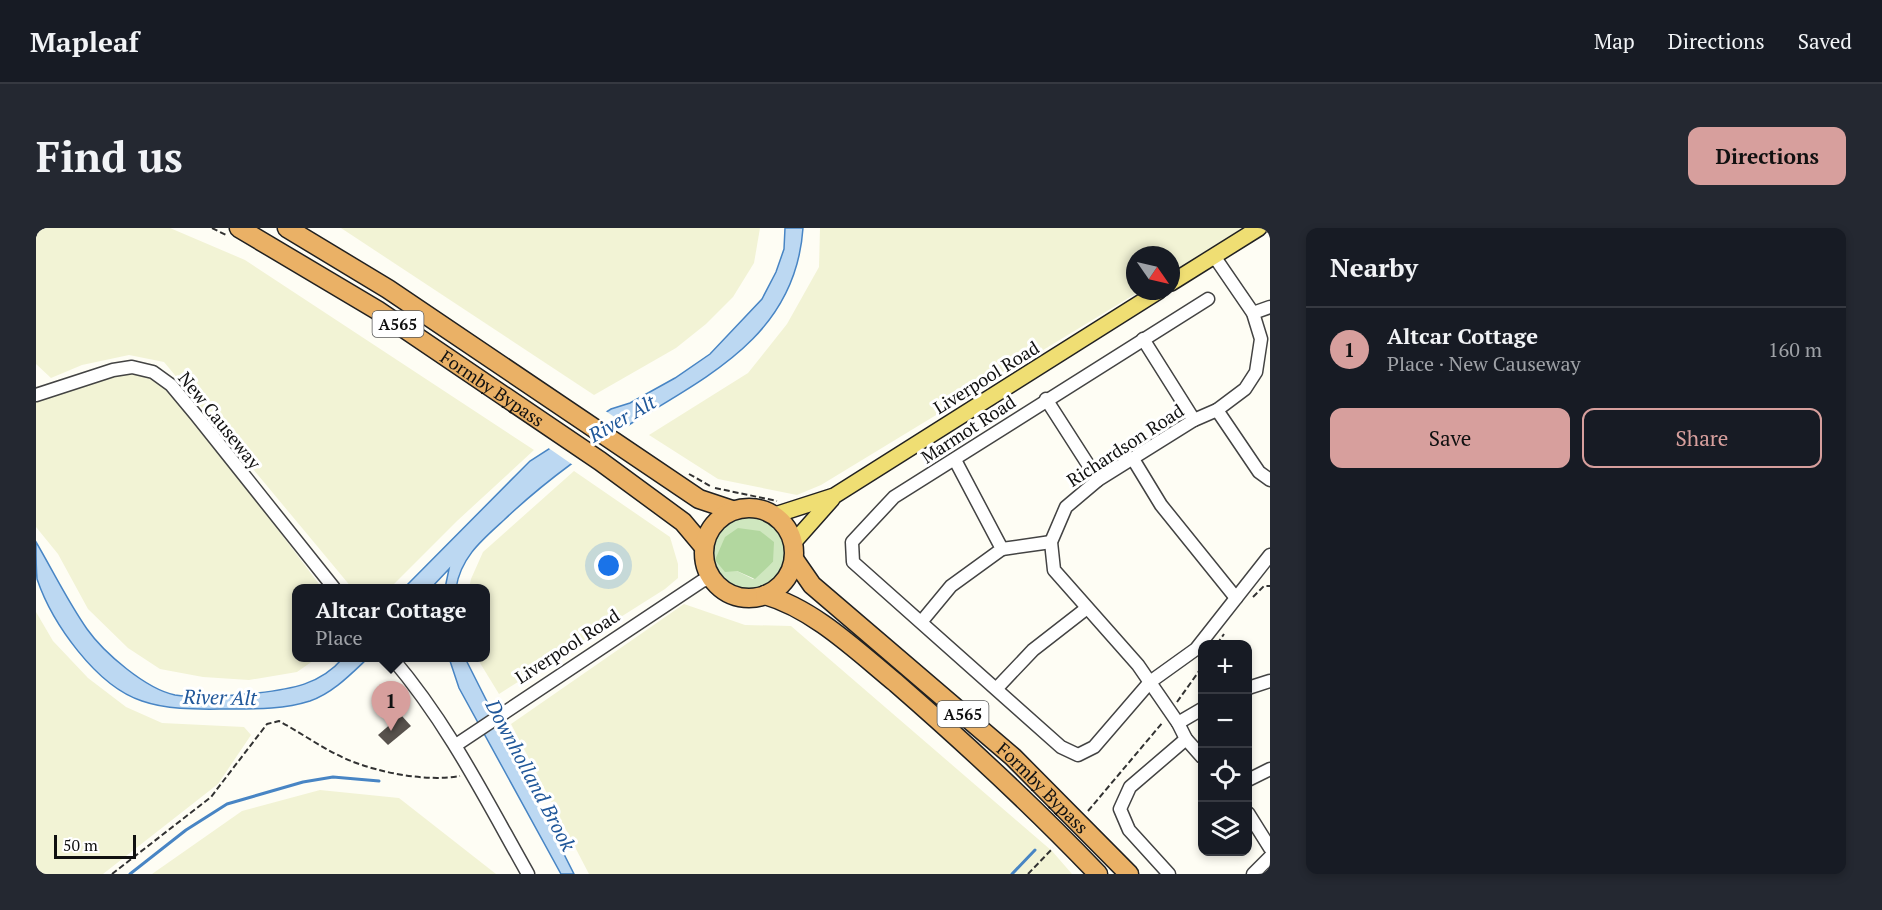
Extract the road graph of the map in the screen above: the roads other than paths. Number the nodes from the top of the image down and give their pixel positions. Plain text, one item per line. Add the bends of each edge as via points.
1 (239, 228) edge
2 (287, 228) edge
3 (1259, 228) edge
4 (1214, 256) junction
5 (1180, 277) edge
6 (1208, 299) dead end
7 (1145, 300) edge
8 (1270, 307) edge
9 (1253, 313) junction
10 (1143, 339) junction
11 (36, 395) edge
12 (1046, 399) junction
13 (1217, 410) junction
14 (1194, 420) junction
15 (1133, 459) junction
16 (955, 460) junction
17 (1098, 480) junction
18 (1270, 480) edge
19 (834, 496) junction
20 (732, 510) junction
21 (775, 515) junction
22 (1051, 542) junction
23 (704, 547) junction
24 (1002, 549) junction
25 (794, 551) junction
26 (1270, 555) edge
27 (711, 579) junction
28 (331, 584) edge
29 (765, 595) junction
30 (1241, 601) junction
31 (1088, 608) junction
32 (922, 621) junction
33 (396, 662) edge
34 (1270, 681) edge
35 (1150, 682) junction
36 (1252, 687) edge
37 (997, 688) junction
38 (1198, 713) edge
39 (1178, 723) junction
40 (1186, 739) junction
41 (456, 745) junction
42 (1198, 752) edge
43 (1270, 769) edge
44 (1252, 778) edge
45 (1252, 819) edge
46 (1270, 848) edge
47 (1270, 857) edge
48 (528, 874) edge
49 (1098, 874) edge
50 (1129, 874) edge
51 (1169, 874) edge
52 (1253, 874) edge

1 - 23 highway, Formby Bypass / A565 via 377,310 600,461 683,522
2 - 20 highway, Formby Bypass / A565 via 388,289 699,499
3 - 4 main road
4 - 5 main road
4 - 9 street, Richardson Road
6 - 10 street, Marmot Road
7 - 19 main road, Liverpool Road
8 - 9 street
9 - 13 street, Richardson Road via 1261,339 1256,372 1245,389
10 - 12 street, Marmot Road
10 - 14 street
11 - 28 street, New Causeway via 113,370 132,367 153,372 171,385
12 - 16 street, Marmot Road
12 - 17 street
13 - 14 street, Richardson Road
13 - 18 street via 1259,472
14 - 15 street, Richardson Road
15 - 17 street, Richardson Road
15 - 30 street via 1161,505
16 - 24 street
16 - 32 street, Marmot Road via 894,497 852,542 853,562
17 - 22 street, Richardson Road via 1066,507
19 - 21 main road, Liverpool Road
19 - 25 main road, Liverpool Road
20 - 21 highway, A565 via 746,507
20 - 23 highway via 713,525
21 - 25 highway, A565 via 783,523
22 - 24 street
22 - 31 street via 1054,570
23 - 27 highway, A565
24 - 32 street via 951,586
25 - 29 highway via 784,581
25 - 50 highway, Formby Bypass / A565 via 812,585 1013,757
26 - 30 street
27 - 29 highway, A565 via 735,596
27 - 41 street, Liverpool Road via 702,581
29 - 49 highway, Formby Bypass / A565 via 788,602 860,653 998,775
30 - 35 street via 1196,649
31 - 35 street
31 - 37 street via 1033,650
32 - 37 street, Marmot Road
33 - 41 street via 426,698
34 - 36 street
35 - 37 street, Marmot Road via 1094,747 1078,755 1061,747
35 - 39 street
38 - 39 street
39 - 40 street
40 - 42 street
40 - 51 street via 1130,787 1120,809 1129,830
41 - 48 street
43 - 44 street
45 - 46 street
47 - 52 street

